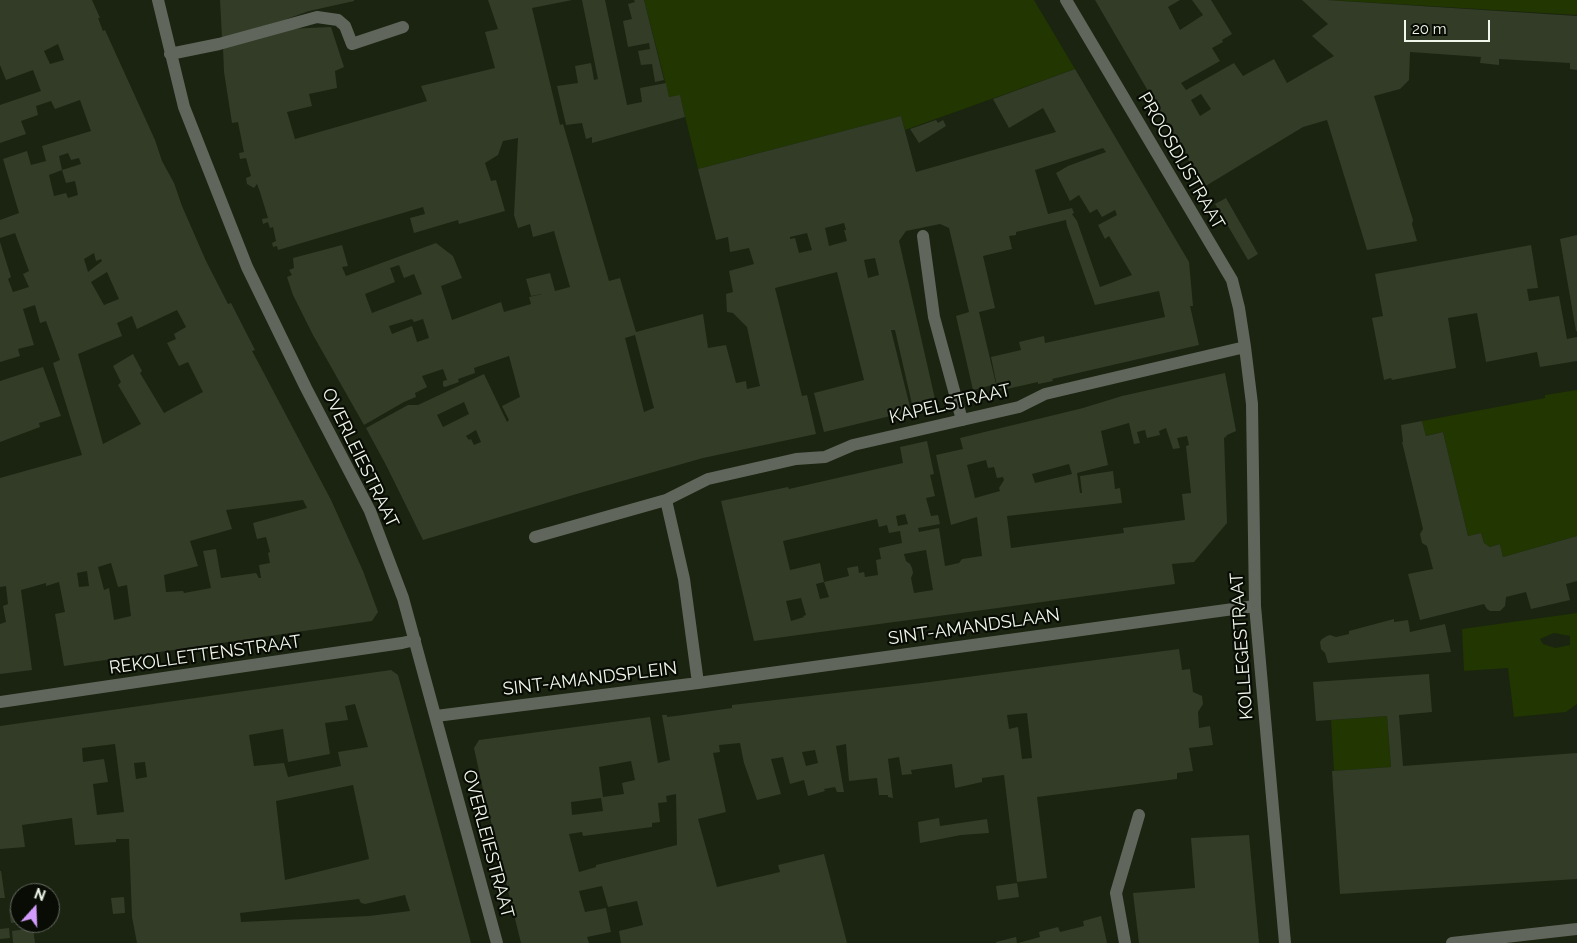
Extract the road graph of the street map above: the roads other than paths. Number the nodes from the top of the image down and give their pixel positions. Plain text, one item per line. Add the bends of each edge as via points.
1 (158, 0) edge
2 (1066, 0) edge
3 (403, 27) dead end
4 (170, 54) junction
5 (923, 236) dead end
6 (1245, 347) junction
7 (962, 420) junction
8 (666, 500) junction
9 (535, 537) dead end
10 (1254, 606) junction
11 (415, 640) junction
12 (698, 682) junction
13 (0, 702) edge
14 (436, 716) junction
15 (1139, 815) dead end
16 (1577, 929) edge
17 (497, 943) edge
18 (1125, 943) edge
19 (1285, 943) edge
20 (1452, 943) edge

1 - 4 street, OVERLEIESTRAAT
2 - 6 street, PROOSDIJSTRAAT via 1232,280
3 - 4 street via 352,44 345,26 338,20 317,17
4 - 11 street, OVERLEIESTRAAT via 184,107 247,267 370,511 403,598
5 - 7 street via 934,317
6 - 7 street, KAPELSTRAAT via 1044,394 1019,407
6 - 10 street, KOLLEGESTRAAT via 1252,404
7 - 8 street, KAPELSTRAAT via 852,445 825,457 796,459 708,479
8 - 9 street
8 - 12 street, SINT-AMANDSPLEIN via 684,579
10 - 12 street, SINT-AMANDSLAAN
10 - 19 street, KOLLEGESTRAAT
11 - 13 street, REKOLLETTENSTRAAT
11 - 14 street, OVERLEIESTRAAT
12 - 14 street, SINT-AMANDSPLEIN
14 - 17 street, OVERLEIESTRAAT
15 - 18 street via 1116,893
16 - 20 street

